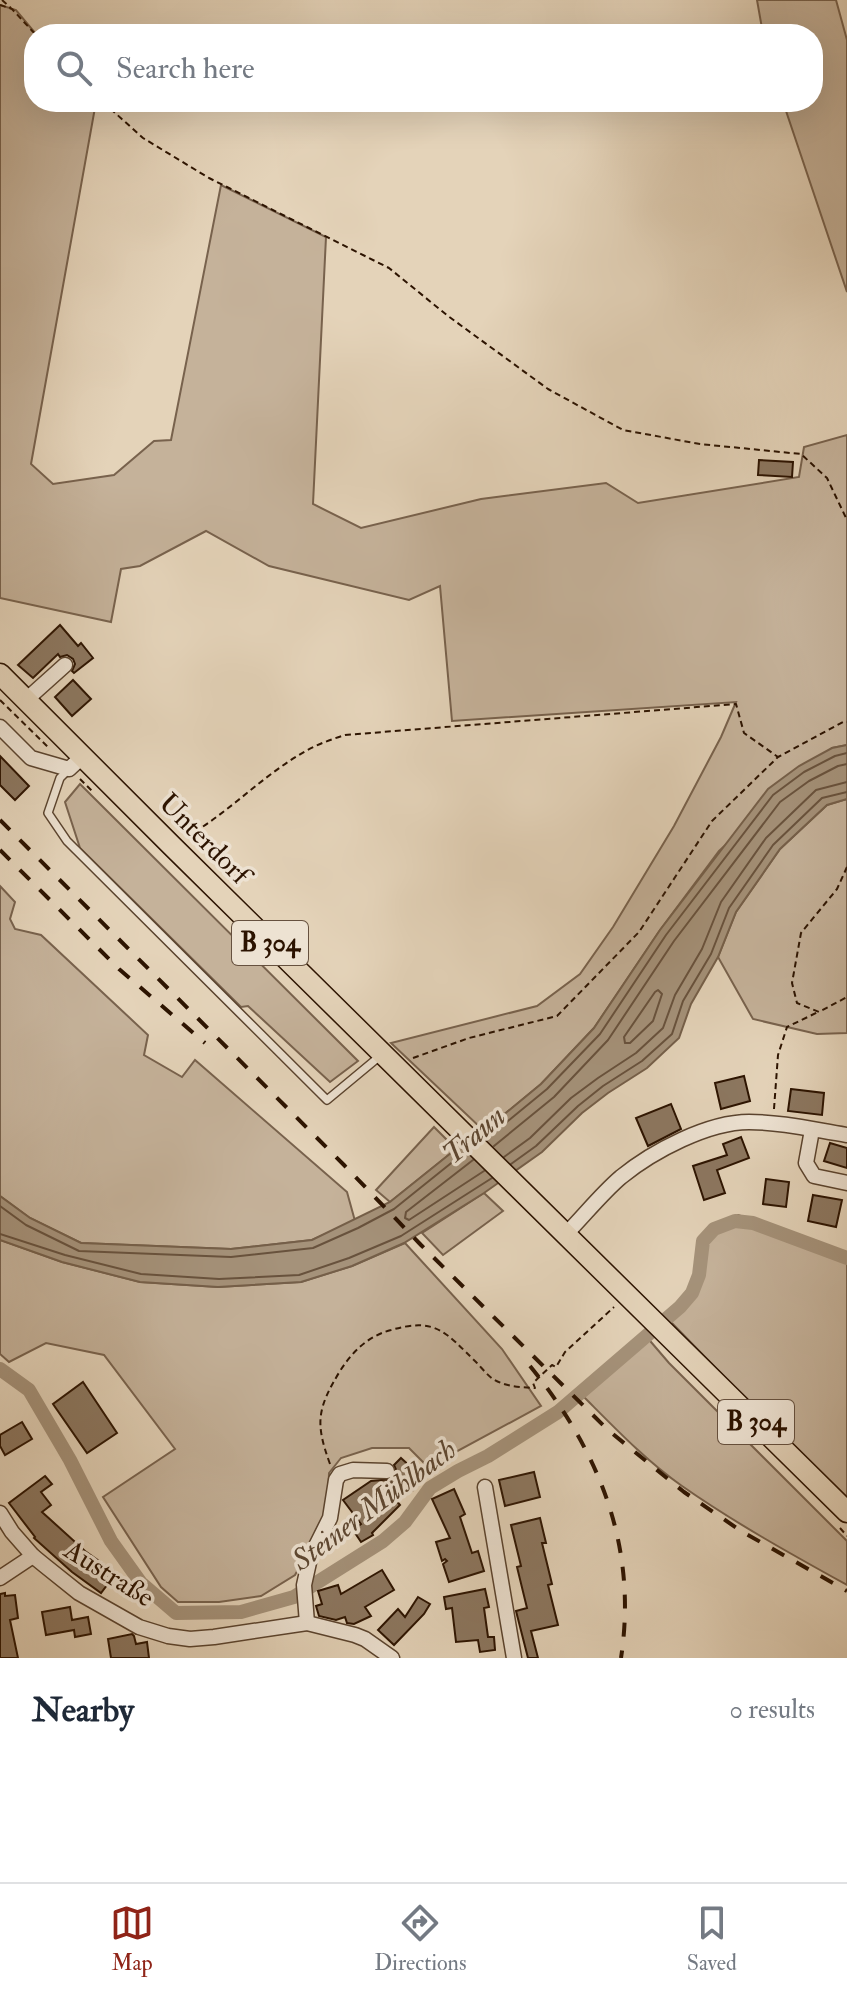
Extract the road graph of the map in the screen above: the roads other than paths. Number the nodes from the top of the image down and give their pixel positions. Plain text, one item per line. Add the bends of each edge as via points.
1 (65, 665) dead end
2 (0, 674) edge
3 (26, 700) junction
4 (0, 727) edge
5 (76, 763) junction
6 (388, 1059) junction
7 (812, 1130) junction
8 (847, 1135) edge
9 (847, 1183) edge
10 (565, 1235) junction
11 (387, 1471) dead end
12 (485, 1487) dead end
13 (847, 1512) edge
14 (0, 1513) edge
15 (33, 1556) junction
16 (0, 1578) edge
17 (307, 1623) junction
18 (392, 1658) edge
19 (514, 1658) edge

1 - 3 street
2 - 3 main road, Unterdorf / B 304
3 - 5 main road, Unterdorf / B 304
4 - 5 street, Unterdorf via 31,758
5 - 6 main road, Unterdorf / B 304 via 172,846
5 - 6 lane via 60,778 48,813 67,841 327,1100
6 - 10 main road, Unterdorf / B 304
7 - 8 street
7 - 9 street via 806,1163 814,1176
7 - 10 street via 747,1122 691,1136 620,1177
10 - 13 main road, B 304
11 - 17 street via 353,1470 336,1480 330,1518 310,1558 304,1585
12 - 19 street
14 - 15 street, Austraße
15 - 16 street
15 - 17 street, Austraße via 79,1593 139,1627 168,1636 214,1637
17 - 18 street, Austraße via 365,1639

